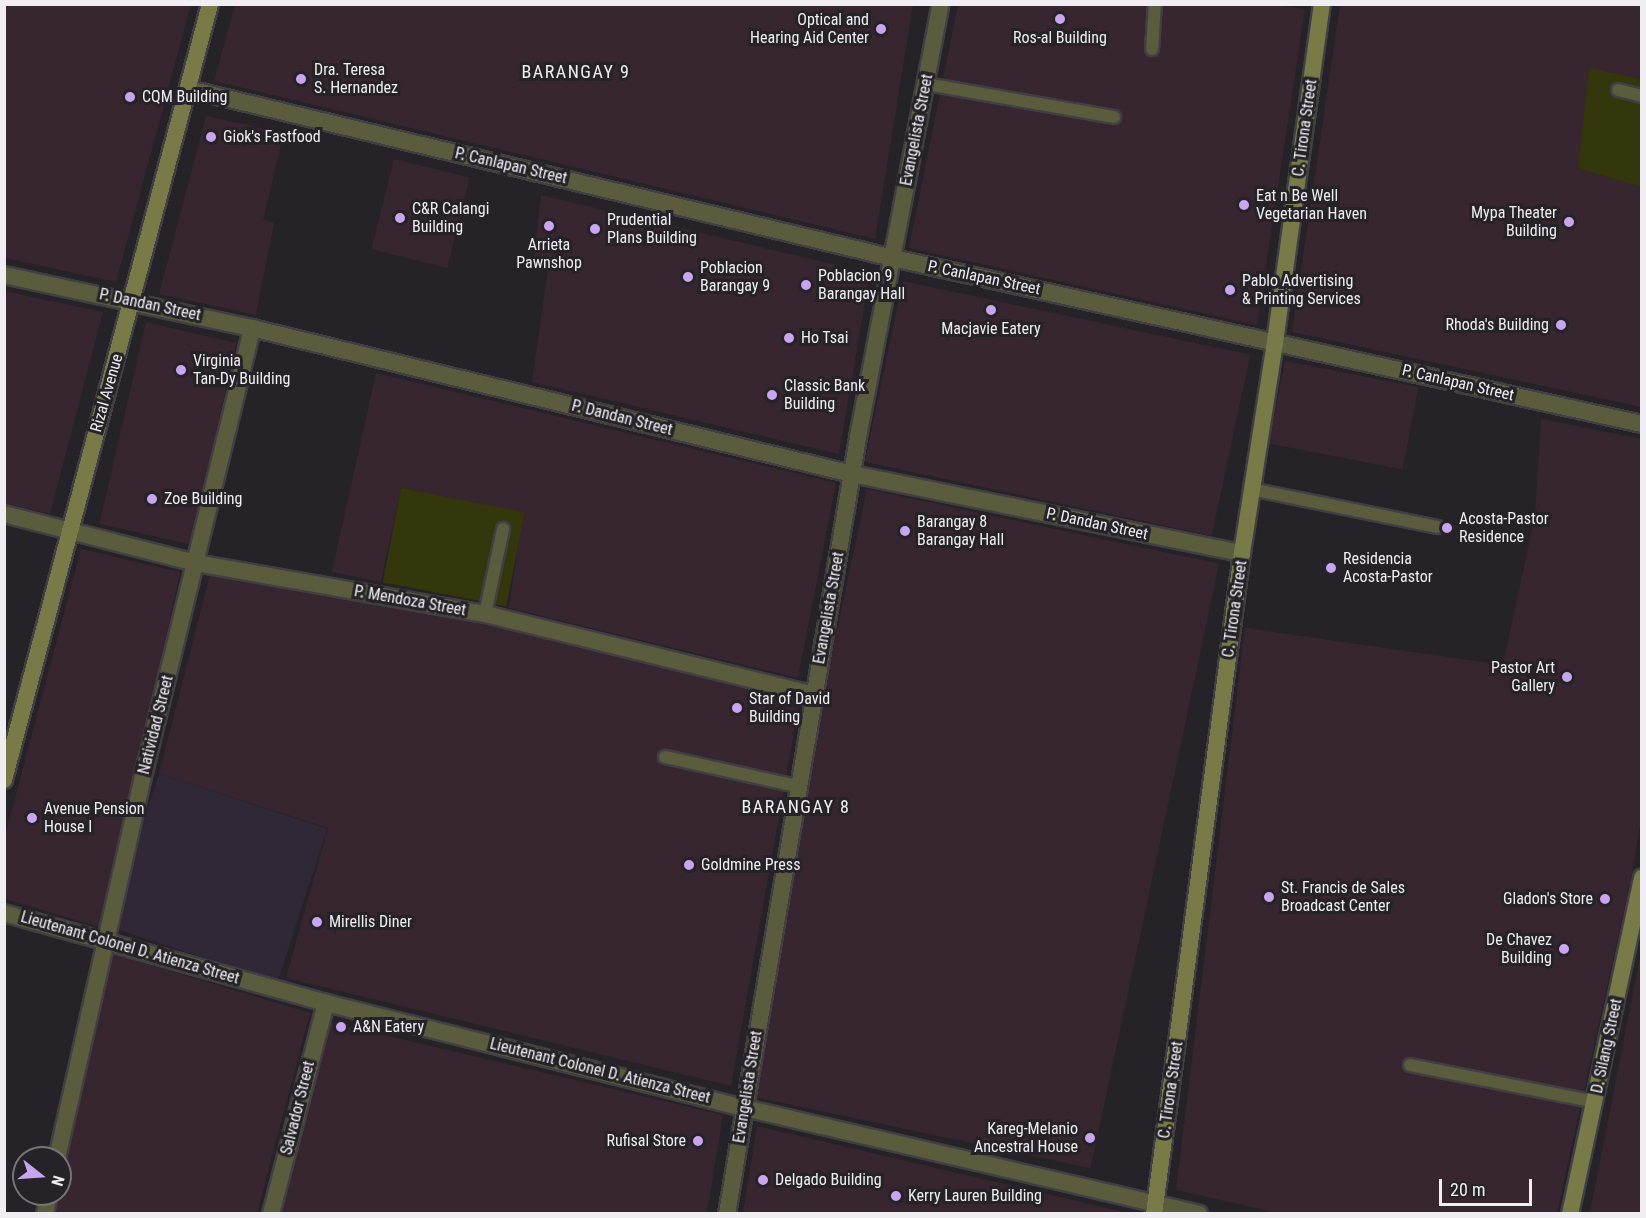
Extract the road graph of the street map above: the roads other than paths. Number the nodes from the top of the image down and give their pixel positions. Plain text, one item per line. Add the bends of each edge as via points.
1 (210, 4) edge
2 (941, 4) edge
3 (1155, 4) edge
4 (1322, 4) edge
5 (1152, 48) dead end
6 (926, 84) junction
7 (188, 89) junction
8 (1618, 90) dead end
9 (1641, 96) edge
10 (1114, 117) dead end
11 (893, 258) junction
12 (4, 275) edge
13 (133, 301) junction
14 (252, 328) junction
15 (1275, 342) junction
16 (1641, 424) edge
17 (852, 474) junction
18 (1251, 489) junction
19 (4, 514) edge
20 (1437, 527) dead end
21 (503, 530) dead end
22 (68, 531) junction
23 (1242, 553) junction
24 (196, 563) junction
25 (485, 614) junction
26 (814, 695) junction
27 (665, 757) dead end
28 (4, 780) edge
29 (798, 786) junction
30 (1641, 878) edge
31 (4, 913) edge
32 (107, 942) junction
33 (326, 1003) junction
34 (1410, 1065) dead end
35 (1595, 1102) junction
36 (745, 1108) junction
37 (60, 1146) edge
38 (1155, 1209) edge
39 (271, 1214) edge
40 (727, 1214) edge
41 (1199, 1214) edge
42 (1570, 1214) edge

1 - 7 main road, Rizal Avenue
2 - 6 street, Evangelista Street
3 - 5 lane
4 - 15 main road, C. Tirona Street
6 - 10 lane
6 - 11 street, Evangelista Street
7 - 11 street, P. Canlapan Street
7 - 13 main road, Rizal Avenue
8 - 9 lane
11 - 15 street, P. Canlapan Street
11 - 17 street, Evangelista Street
12 - 13 street, P. Dandan Street
13 - 14 street, P. Dandan Street
13 - 22 main road, Rizal Avenue
14 - 17 street, P. Dandan Street
14 - 24 street, Natividad Street
15 - 16 street, P. Canlapan Street
15 - 18 main road, C. Tirona Street
17 - 23 street, P. Dandan Street
17 - 26 street, Evangelista Street
18 - 20 lane
18 - 23 main road, C. Tirona Street
19 - 22 street, P. Mendoza Street
21 - 25 lane
22 - 24 street, P. Mendoza Street
22 - 28 main road, Rizal Avenue
23 - 38 main road, C. Tirona Street
24 - 25 street, P. Mendoza Street
24 - 32 street, Natividad Street
25 - 26 street, P. Mendoza Street
26 - 29 street, Evangelista Street
27 - 29 lane
29 - 36 street, Evangelista Street
30 - 35 main road, D. Silang Street
31 - 32 street, Lieutenant Colonel D. Atienza Street
32 - 33 street, Lieutenant Colonel D. Atienza Street
32 - 37 street, Natividad Street
33 - 36 street, Lieutenant Colonel D. Atienza Street
33 - 39 street, Salvador Street
34 - 35 lane
35 - 42 main road, D. Silang Street
36 - 38 street, Lieutenant Colonel D. Atienza Street
36 - 40 street, Evangelista Street
38 - 41 street, Lieutenant Colonel D. Atienza Street

